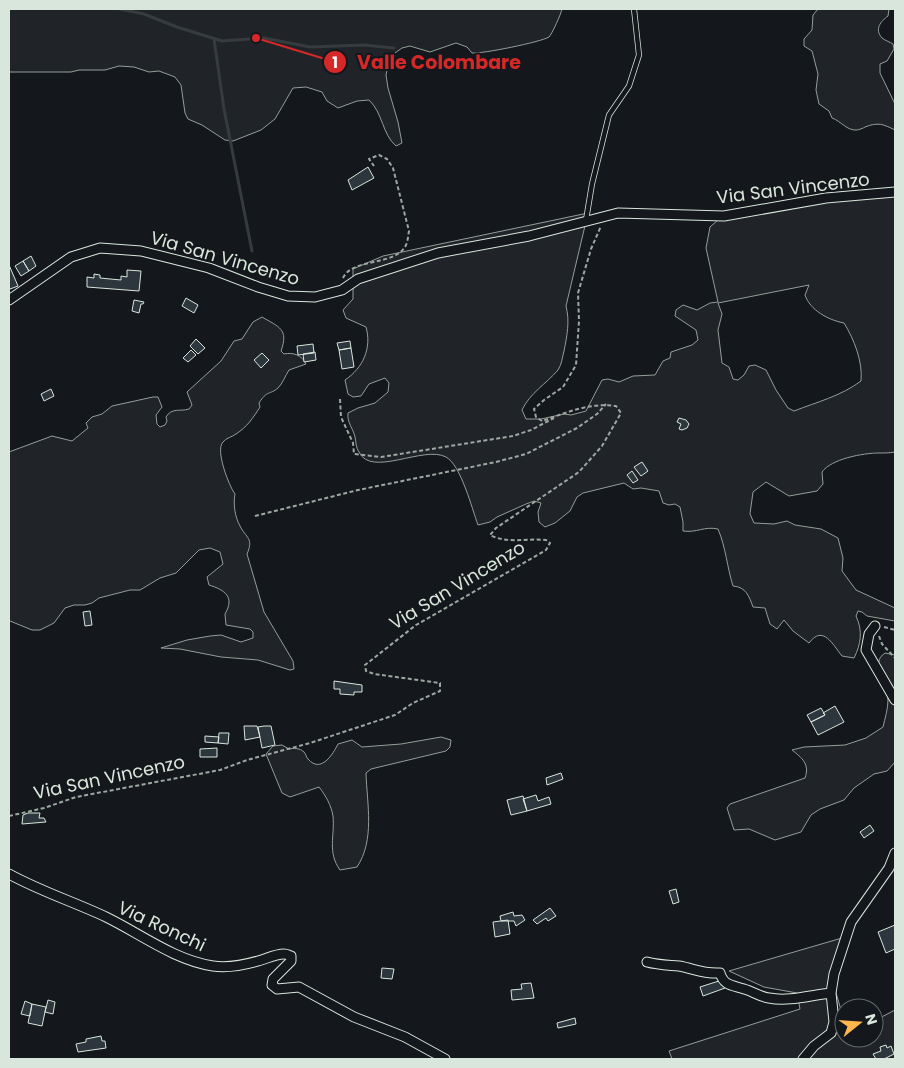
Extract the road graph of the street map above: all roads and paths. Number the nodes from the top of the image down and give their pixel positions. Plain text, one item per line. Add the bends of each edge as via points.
1 (634, 9) edge
2 (374, 166) dead end
3 (895, 192) edge
4 (605, 217) junction
5 (586, 222) junction
6 (345, 288) junction
7 (9, 300) edge
8 (340, 399) dead end
9 (606, 404) junction
10 (561, 414) junction
11 (255, 516) dead end
12 (875, 626) junction
13 (895, 630) edge
14 (895, 658) edge
15 (895, 700) edge
16 (9, 816) edge
17 (895, 853) edge
18 (9, 874) edge
19 (647, 962) dead end
20 (831, 993) junction
21 (445, 1059) edge
22 (803, 1059) edge

1 - 5 lane via 639,55 629,86 609,115
2 - 6 path via 369,159 379,155 387,159 393,168 409,231 407,242 393,256 347,272 343,277
3 - 4 street, Via San Vincenzo via 826,198 724,216 618,213
4 - 5 street, Via San Vincenzo
4 - 10 path via 578,293 576,365 563,387 534,409 536,417 542,421
5 - 6 street, Via San Vincenzo via 438,253 358,278
6 - 7 street, Via San Vincenzo via 315,297 288,296 209,268 150,253 100,248 71,257
8 - 10 path via 341,417 353,443 354,454 381,457 513,436
9 - 10 path
9 - 11 path via 577,428 526,454
9 - 16 path, Via San Vincenzo via 616,406 621,413 602,446 579,472 490,535 498,539 546,540 550,542 546,550 416,625 365,665 366,671 374,674 440,683 440,691 395,715 220,770 76,797
12 - 13 path
12 - 14 path via 882,644
12 - 15 street via 869,634 866,650
17 - 20 street via 889,868 851,922
18 - 21 street, Via Ronchi via 34,888 108,918 194,962 232,966 287,954 291,961 273,979 272,985 277,989 299,987 354,1018 405,1038
19 - 20 street via 681,966 707,974 720,973 728,985 769,998 790,999
20 - 22 street via 834,1022 831,1033

